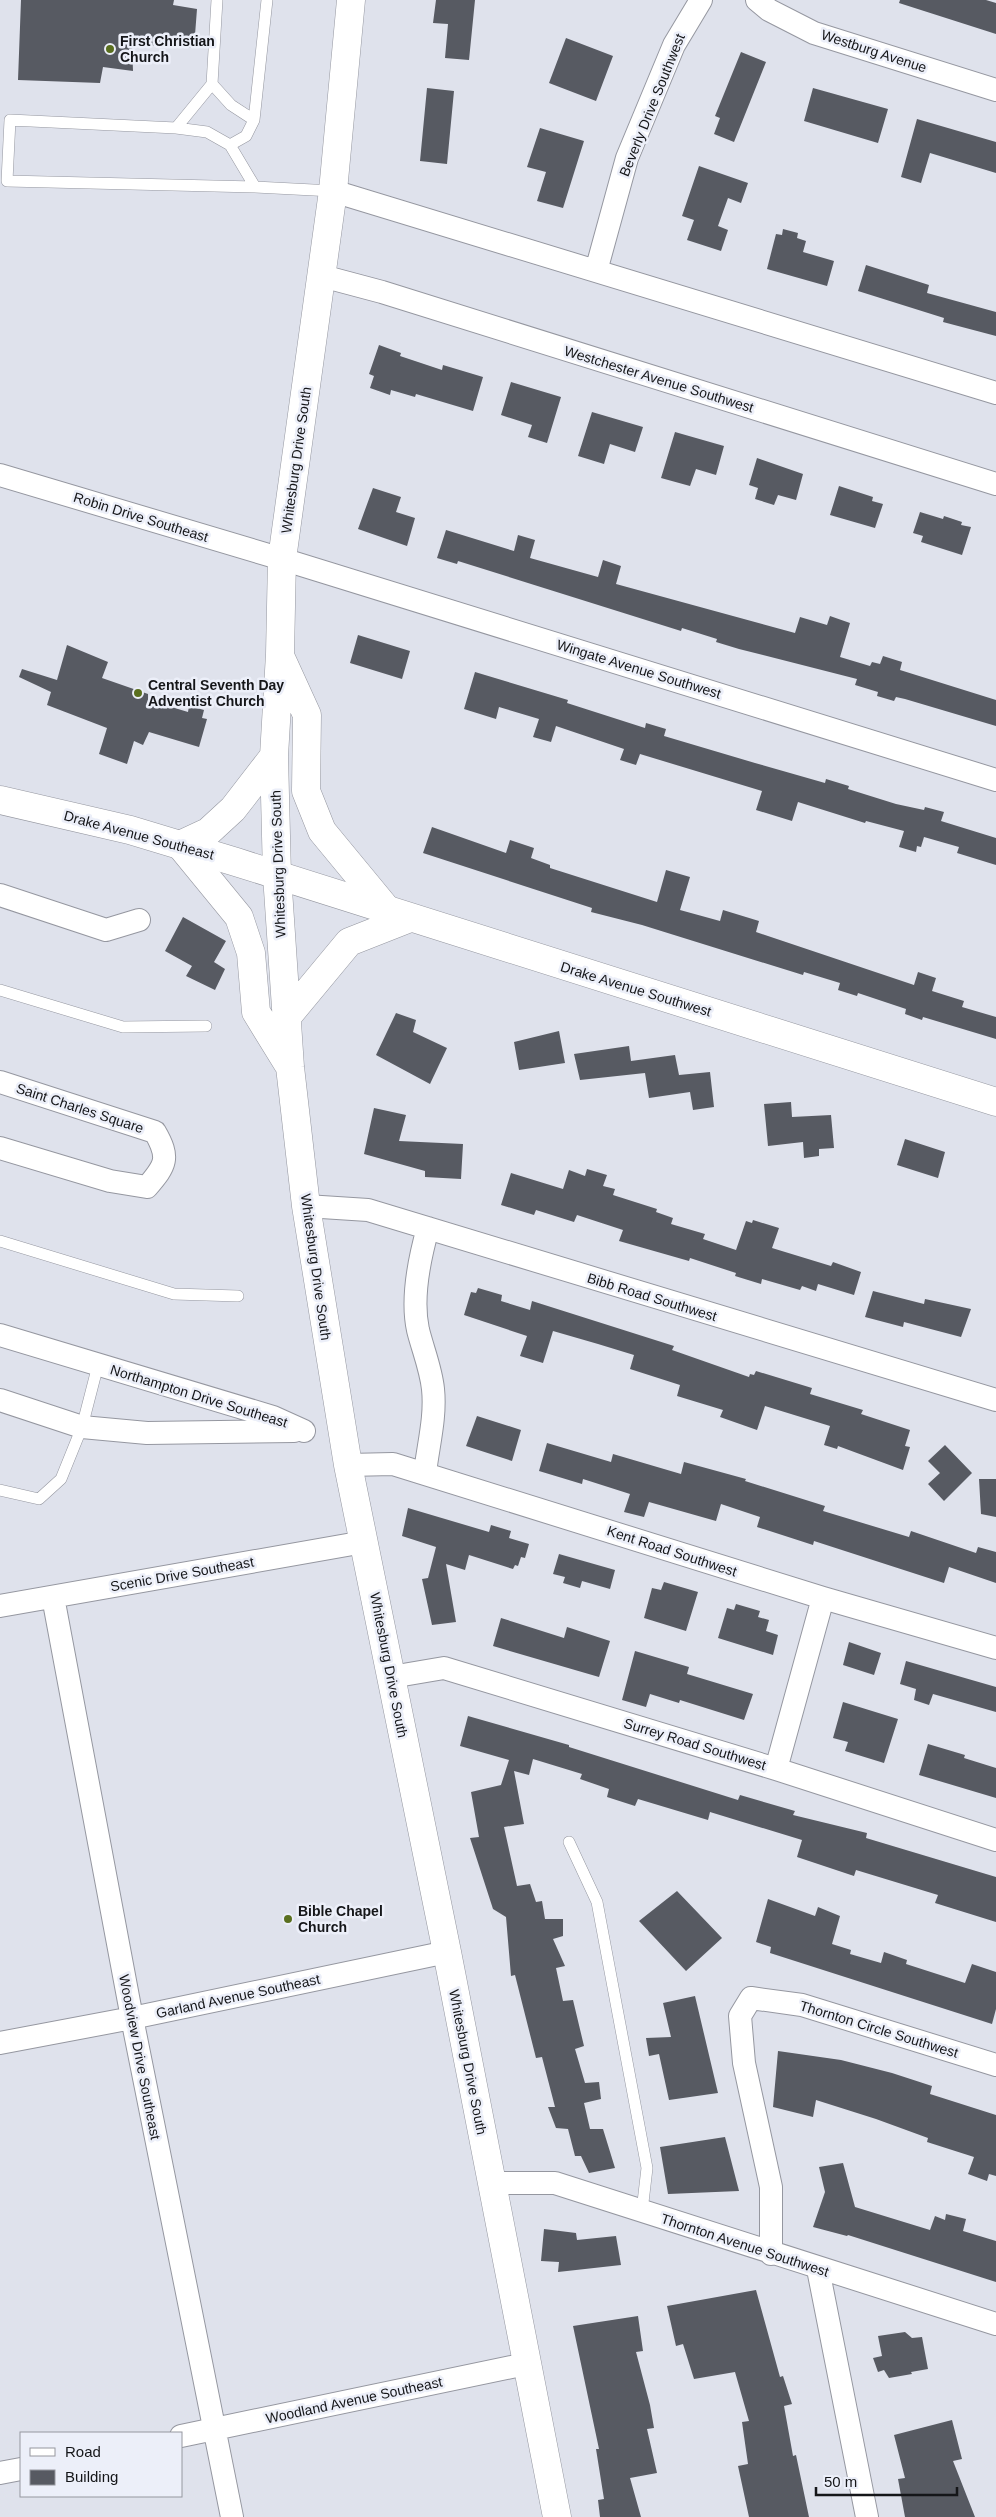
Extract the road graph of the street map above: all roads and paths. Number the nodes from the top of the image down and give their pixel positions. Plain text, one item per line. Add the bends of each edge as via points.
1 (217, 0) edge
2 (267, 0) edge
3 (350, 0) edge
4 (701, 0) edge
5 (757, 0) edge
6 (212, 84) junction
7 (996, 90) edge
8 (254, 120) junction
9 (176, 128) junction
10 (230, 145) junction
11 (255, 187) junction
12 (333, 191) junction
13 (596, 272) junction
14 (322, 276) junction
15 (996, 393) edge
16 (0, 475) edge
17 (996, 484) edge
18 (282, 558) junction
19 (280, 654) junction
20 (274, 756) junction
21 (996, 780) edge
22 (0, 800) edge
23 (180, 845) junction
24 (277, 874) junction
25 (0, 895) edge
26 (399, 914) junction
27 (140, 920) dead end
28 (0, 990) edge
29 (286, 1018) junction
30 (206, 1026) dead end
31 (290, 1067) junction
32 (0, 1082) edge
33 (996, 1102) edge
34 (0, 1148) edge
35 (306, 1206) junction
36 (428, 1228) junction
37 (0, 1241) edge
38 (238, 1296) dead end
39 (0, 1335) edge
40 (98, 1365) junction
41 (0, 1400) edge
42 (996, 1400) edge
43 (82, 1427) junction
44 (348, 1465) junction
45 (425, 1473) junction
46 (0, 1490) edge
47 (364, 1542) junction
48 (53, 1597) junction
49 (824, 1598) junction
50 (0, 1606) edge
51 (996, 1648) edge
52 (391, 1676) junction
53 (776, 1769) junction
54 (996, 1840) edge
55 (569, 1842) dead end
56 (447, 1952) junction
57 (132, 2018) junction
58 (0, 2042) edge
59 (996, 2065) edge
60 (491, 2183) junction
61 (642, 2211) junction
62 (771, 2254) junction
63 (818, 2269) junction
64 (996, 2324) edge
65 (526, 2364) junction
66 (214, 2430) junction
67 (182, 2436) edge
68 (20, 2469) edge
69 (0, 2473) edge
70 (232, 2517) edge
71 (557, 2517) edge
72 (867, 2517) edge

1 - 6 lane
2 - 8 lane
3 - 12 main road, Whitesburg Drive South
4 - 13 street, Beverly Drive Southwest via 674,45 627,158
5 - 7 street, Westburg Avenue via 814,32
6 - 8 lane via 231,105
6 - 9 lane
8 - 10 lane via 246,136
9 - 10 lane via 207,132
9 - 11 lane via 10,120 7,180
10 - 11 lane
11 - 12 lane
12 - 13 street
12 - 14 main road, Whitesburg Drive South
13 - 15 street
14 - 17 street, Westchester Avenue Southwest
14 - 18 main road, Whitesburg Drive South
16 - 18 street, Robin Drive Southeast
18 - 19 main road, Whitesburg Drive South
18 - 21 street, Wingate Avenue Southwest
19 - 20 main road, Whitesburg Drive South
19 - 26 main road via 307,715 306,791 322,831
20 - 23 main road via 233,809 208,832
20 - 24 main road, Whitesburg Drive South
22 - 23 main road, Drake Avenue Southeast
23 - 24 main road, Drake Avenue Southeast
23 - 31 main road via 239,917 251,953 256,1012
24 - 26 main road, Drake Avenue Southwest
24 - 29 main road, Whitesburg Drive South
25 - 27 street via 106,930
26 - 29 main road via 349,942
26 - 33 main road, Drake Avenue Southwest
28 - 30 lane via 123,1027
29 - 31 main road, Whitesburg Drive South
31 - 35 main road, Whitesburg Drive South
32 - 34 street, Saint Charles Square via 155,1132 165,1150 162,1170 147,1187 110,1181
35 - 36 street, Bibb Road Southwest via 368,1210
35 - 44 main road, Whitesburg Drive South
36 - 42 street, Bibb Road Southwest
36 - 45 street via 416,1298 418,1329 433,1392
37 - 38 lane via 174,1294
39 - 40 street, Northampton Drive Southeast
40 - 43 lane
40 - 43 street, Northampton Drive Southeast via 273,1417 304,1431 147,1433
41 - 43 street, Northampton Drive Southeast
43 - 46 lane via 61,1479 39,1499
44 - 45 street, Kent Road Southwest via 393,1464
44 - 47 main road, Whitesburg Drive South
45 - 49 street, Kent Road Southwest
47 - 48 street, Scenic Drive Southeast
47 - 52 main road, Whitesburg Drive South
48 - 50 street, Scenic Drive Southeast
48 - 57 street, Woodview Drive Southeast
49 - 51 street, Kent Road Southwest
49 - 53 street
52 - 53 street, Surrey Road Southwest via 444,1668
52 - 56 main road, Whitesburg Drive South
53 - 54 street, Surrey Road Southwest
55 - 61 lane via 597,1902 647,2168
56 - 57 street, Garland Avenue Southeast
56 - 60 main road, Whitesburg Drive South
57 - 58 street, Garland Avenue Southeast
57 - 66 street, Woodview Drive Southeast
59 - 62 street, Thornton Circle Southwest via 802,2004 751,1998 740,2016 744,2063 771,2187
60 - 61 street, Thornton Avenue Southwest via 555,2183
60 - 65 main road, Whitesburg Drive South
61 - 62 street, Thornton Avenue Southwest
62 - 63 street, Thornton Avenue Southwest
63 - 64 street, Thornton Avenue Southwest
63 - 72 street
65 - 66 street, Woodland Avenue Southeast
65 - 71 main road, Whitesburg Drive South
66 - 67 street, Woodland Avenue Southeast
66 - 70 street, Woodview Drive Southeast
68 - 69 street

